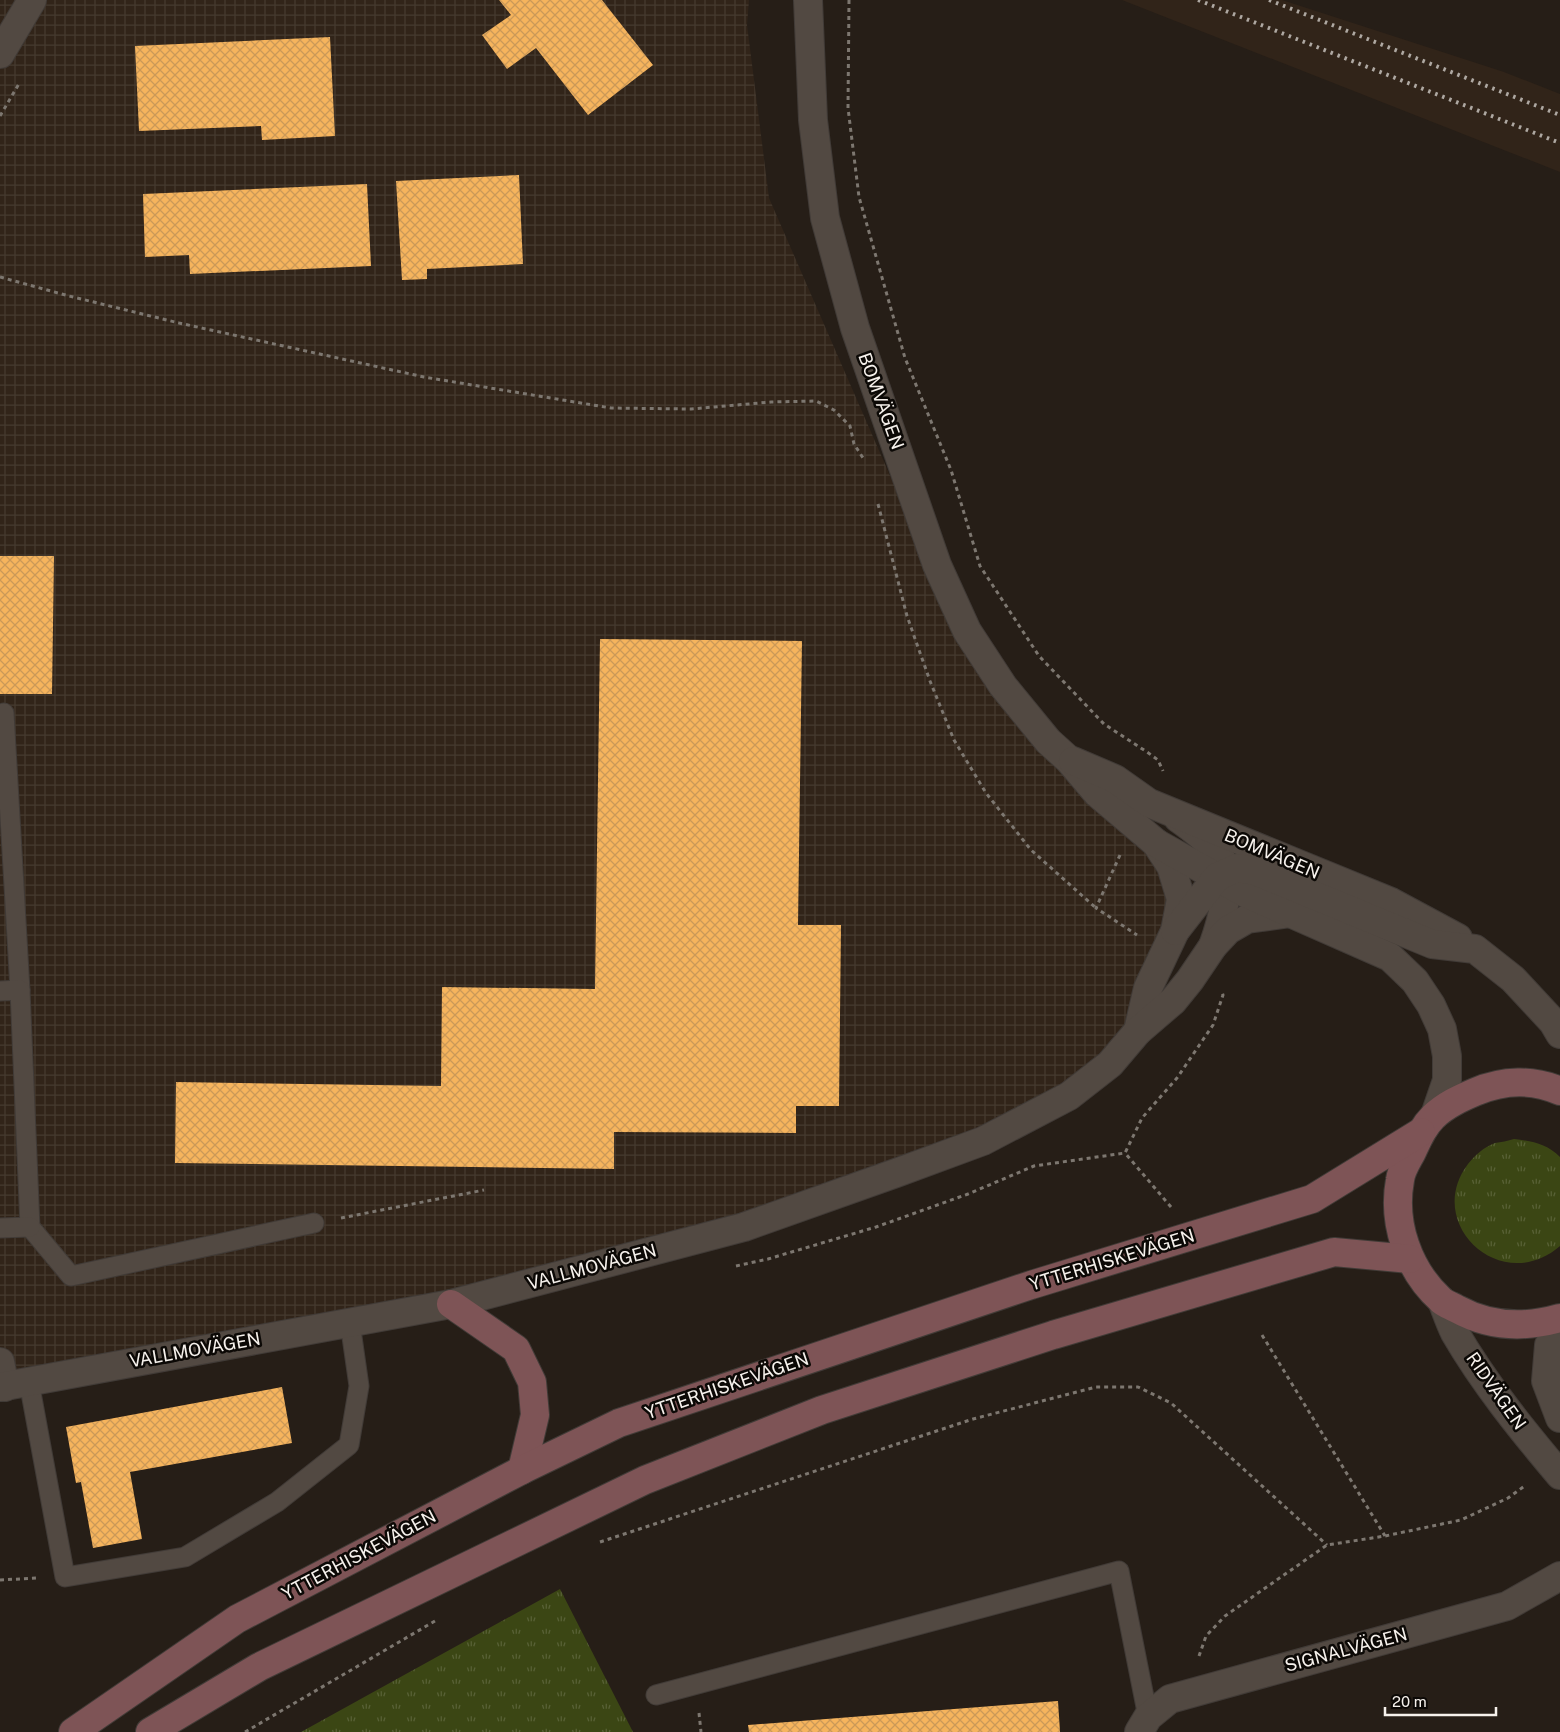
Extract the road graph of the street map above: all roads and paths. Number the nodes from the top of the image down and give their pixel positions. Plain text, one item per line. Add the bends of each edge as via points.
1 (32, 0) edge
2 (808, 0) edge
3 (849, 0) edge
4 (0, 54) edge
5 (0, 277) edge
6 (864, 460) dead end
7 (876, 498) dead end
8 (4, 713) dead end
9 (1069, 760) junction
10 (1159, 807) junction
11 (1134, 825) junction
12 (1156, 843) junction
13 (1224, 877) junction
14 (1096, 908) junction
15 (1291, 913) junction
16 (1170, 942) junction
17 (1213, 946) junction
18 (1475, 949) junction
19 (1197, 969) junction
20 (20, 990) junction
21 (0, 991) edge
22 (1138, 1031) junction
23 (1560, 1034) edge
24 (1560, 1091) edge
25 (1428, 1123) junction
26 (484, 1190) dead end
27 (1171, 1208) dead end
28 (314, 1223) joint
29 (30, 1227) junction
30 (0, 1228) edge
31 (1410, 1259) junction
32 (1442, 1301) junction
33 (451, 1304) junction
34 (1560, 1318) edge
35 (350, 1323) junction
36 (1560, 1323) edge
37 (1262, 1335) dead end
38 (8, 1380) edge
39 (1560, 1418) edge
40 (522, 1470) junction
41 (1557, 1471) edge
42 (1385, 1536) junction
43 (595, 1543) dead end
44 (1326, 1545) junction
45 (1560, 1576) edge
46 (65, 1577) junction
47 (0, 1580) edge
48 (444, 1616) dead end
49 (1197, 1691) junction
50 (656, 1695) dead end
51 (1143, 1724) edge
52 (73, 1732) edge
53 (150, 1732) edge
54 (245, 1732) edge

1 - 4 street
2 - 9 street, BOMVÄGEN via 813,120 825,218 855,328 937,565 967,631 1003,686 1048,741
3 - 10 path via 848,108 859,197 905,358 952,470 980,566 1039,656 1104,724 1158,760 1163,771
5 - 6 path via 179,323 424,377 611,408 692,409 816,401 834,410 850,426 854,444
7 - 14 path via 907,616 954,740 986,793 1031,850
8 - 20 lane
9 - 10 street, BOMVÄGEN via 1115,779
9 - 11 street, BOMVÄGEN via 1097,793
10 - 13 street via 1200,835 1216,851
10 - 18 street, BOMVÄGEN via 1391,902
11 - 12 street, BOMVÄGEN
11 - 14 path
12 - 13 street, BOMVÄGEN
12 - 16 street, VALLMOVÄGEN via 1171,866 1181,899
13 - 15 street, BOMVÄGEN
13 - 16 street
13 - 17 street, VALLMOVÄGEN via 1222,923
13 - 18 street, BOMVÄGEN via 1237,868 1255,871 1432,944
14 - 16 path
15 - 17 street, VALLMOVÄGEN via 1247,919 1228,930
15 - 25 street, BOMVÄGEN via 1390,957 1415,980 1442,1029 1447,1056 1447,1080
16 - 22 street, VALLMOVÄGEN via 1148,988
17 - 19 street, VALLMOVÄGEN
18 - 23 street, BOMVÄGEN via 1513,979
19 - 22 street, VALLMOVÄGEN via 1173,1001
19 - 27 path via 1216,980 1223,995 1213,1025 1177,1078 1142,1118 1125,1153
20 - 21 lane
20 - 29 lane
22 - 33 street, VALLMOVÄGEN via 1110,1064 1069,1096 983,1141 744,1227
24 - 25 main road, YTTERHISKEVÄGEN via 1520,1081 1488,1086 1457,1099
25 - 31 main road via 1400,1178 1397,1209 1401,1235
25 - 40 main road, YTTERHISKEVÄGEN via 1312,1199 1031,1285 619,1422
26 - 28 path
28 - 29 lane via 71,1276
29 - 30 lane
31 - 32 main road
31 - 53 main road via 1334,1252 1053,1335 822,1410 627,1489 259,1667
32 - 34 main road via 1470,1316 1497,1323 1540,1324
32 - 41 street, RIDVÄGEN via 1455,1331 1483,1376
33 - 35 street, VALLMOVÄGEN
33 - 40 main road via 516,1349 532,1382 535,1415
35 - 38 street, VALLMOVÄGEN
35 - 46 lane via 359,1386 349,1445 277,1502 185,1557
36 - 39 street via 1549,1345 1546,1381
37 - 42 path
38 - 46 lane
40 - 52 main road, YTTERHISKEVÄGEN via 236,1619
41 - 42 path via 1461,1520
42 - 44 path
43 - 44 path via 972,1419 1096,1387 1138,1387 1171,1402
44 - 49 path via 1225,1616 1206,1636 1195,1665
45 - 49 street, SIGNALVÄGEN via 1507,1606
46 - 47 path
48 - 54 path
49 - 51 street, SIGNALVÄGEN via 1170,1699
50 - 51 lane via 1119,1571

